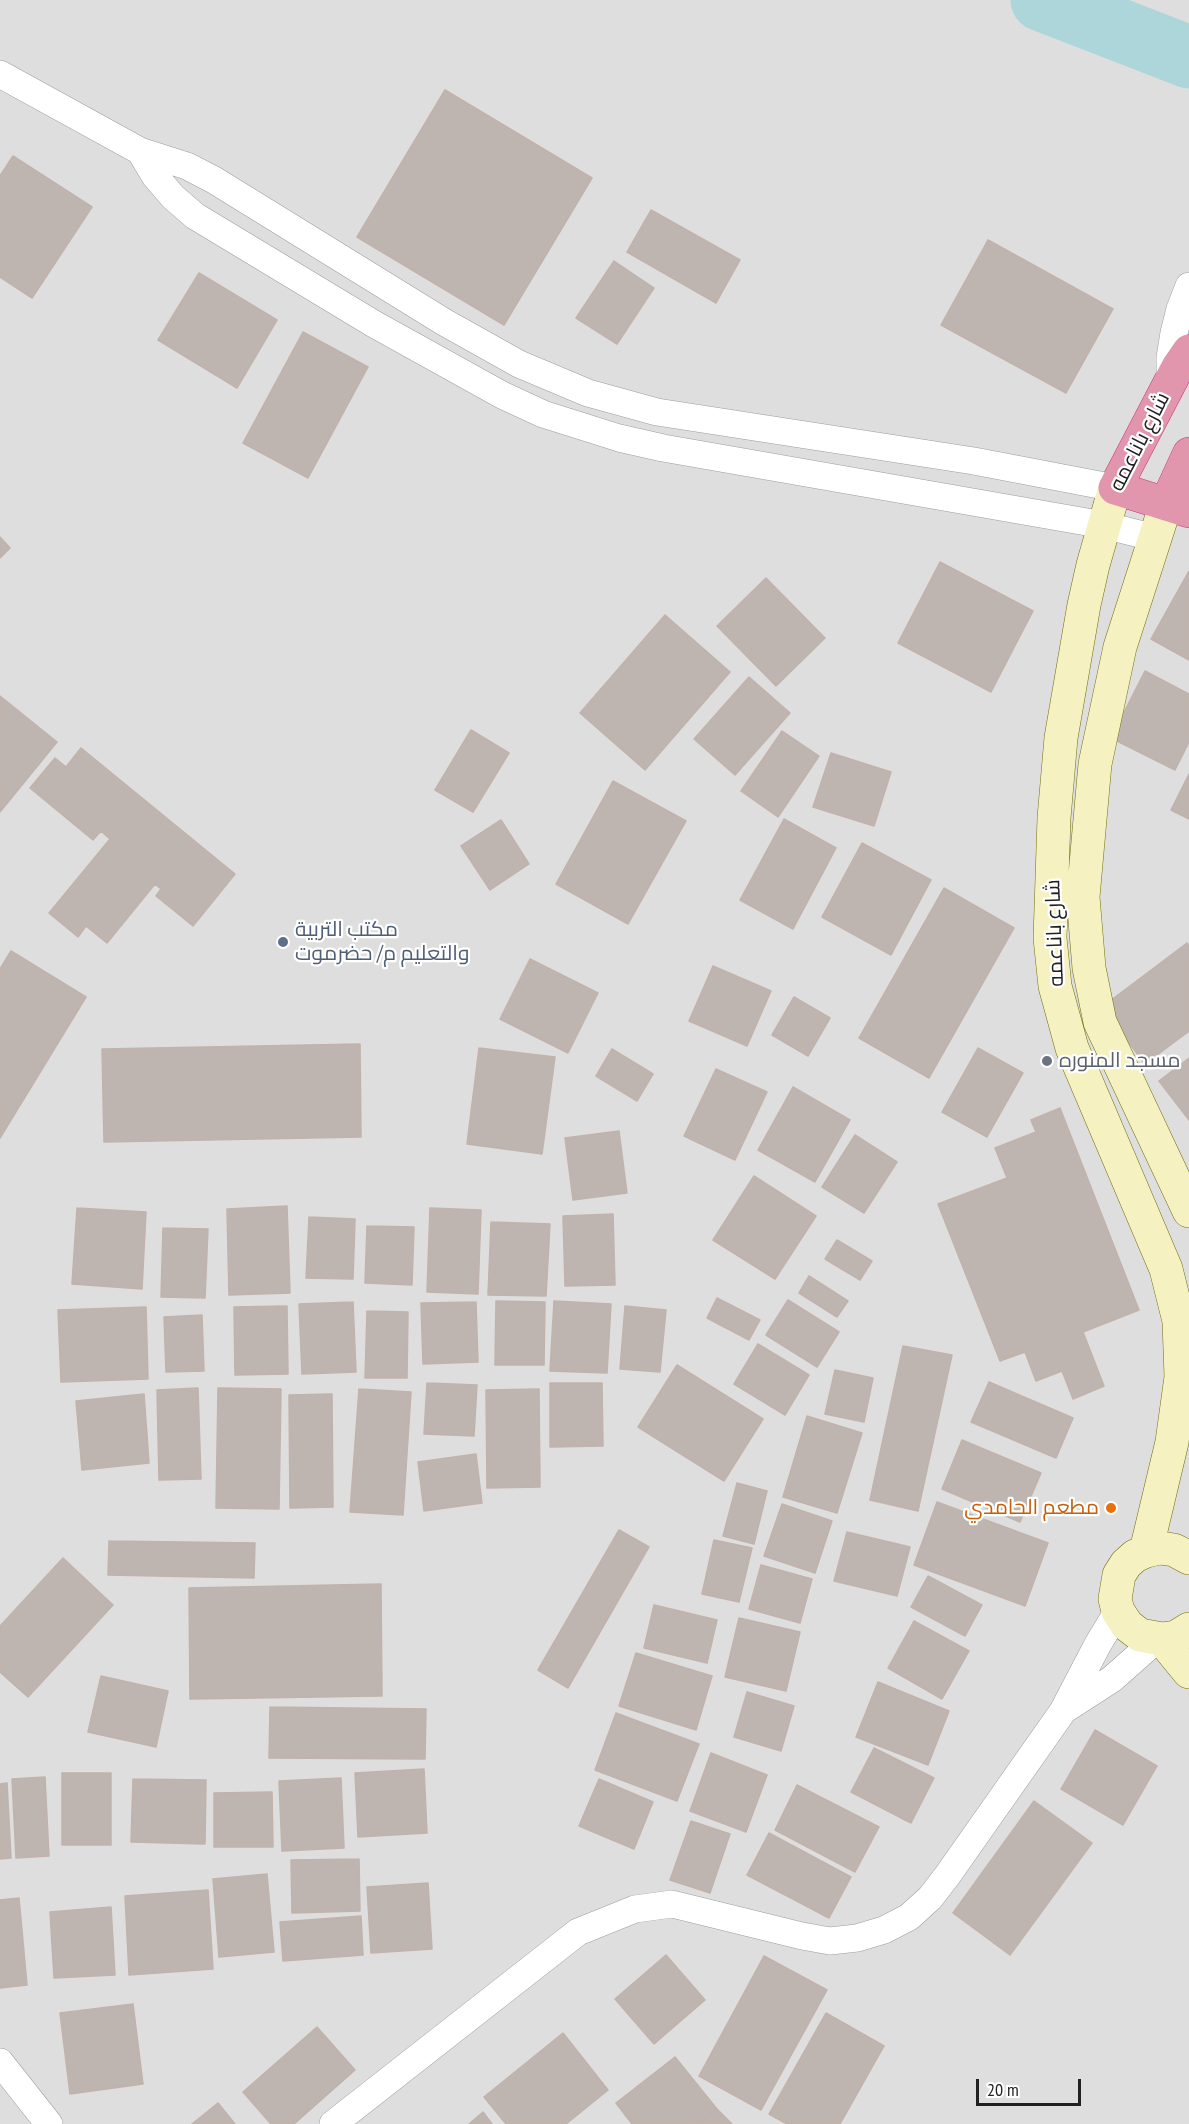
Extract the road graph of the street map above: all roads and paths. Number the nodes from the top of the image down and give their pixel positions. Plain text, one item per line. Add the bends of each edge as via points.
1 (0, 74) edge
2 (140, 151) junction
3 (1189, 286) edge
4 (1189, 351) edge
5 (1170, 383) junction
6 (819, 437) junction
7 (1189, 454) edge
8 (812, 475) junction
9 (1115, 488) junction
10 (1178, 507) edge
11 (1104, 525) junction
12 (1155, 538) junction
13 (1189, 1211) edge
14 (1146, 1551) junction
15 (1189, 1558) edge
16 (1118, 1611) junction
17 (1169, 1636) edge
18 (1189, 1672) edge
19 (1063, 1711) junction
20 (0, 2061) edge
21 (49, 2124) edge
22 (333, 2124) edge

1 - 2 street
2 - 6 street via 187,166 214,180 382,285 519,364 588,393 657,412
2 - 8 street via 155,176 195,216 374,324 543,414 663,448
3 - 5 street via 1174,333
4 - 5 highway, شارع باناعمه
5 - 9 highway, شارع باناعمه
6 - 8 street
6 - 9 street via 974,460
7 - 10 highway, شارع باناعمه
8 - 11 street
9 - 10 highway
9 - 11 street, شارع باناعمه
10 - 12 street, شارع باناعمه
11 - 12 street
11 - 14 street, شارع باناعمه via 1084,605 1061,738 1050,938 1055,986 1072,1048 1166,1269 1179,1321 1181,1377 1172,1442
12 - 13 street, شارع باناعمه via 1120,647 1095,764 1083,897 1089,968 1100,1022
14 - 15 street via 1174,1550
14 - 16 street via 1135,1556 1119,1575 1115,1599
16 - 17 street via 1140,1635
16 - 19 street
17 - 18 street
17 - 19 street
19 - 22 street via 930,1898 901,1921 858,1938 830,1941 672,1904 634,1909 578,1932
20 - 21 street

